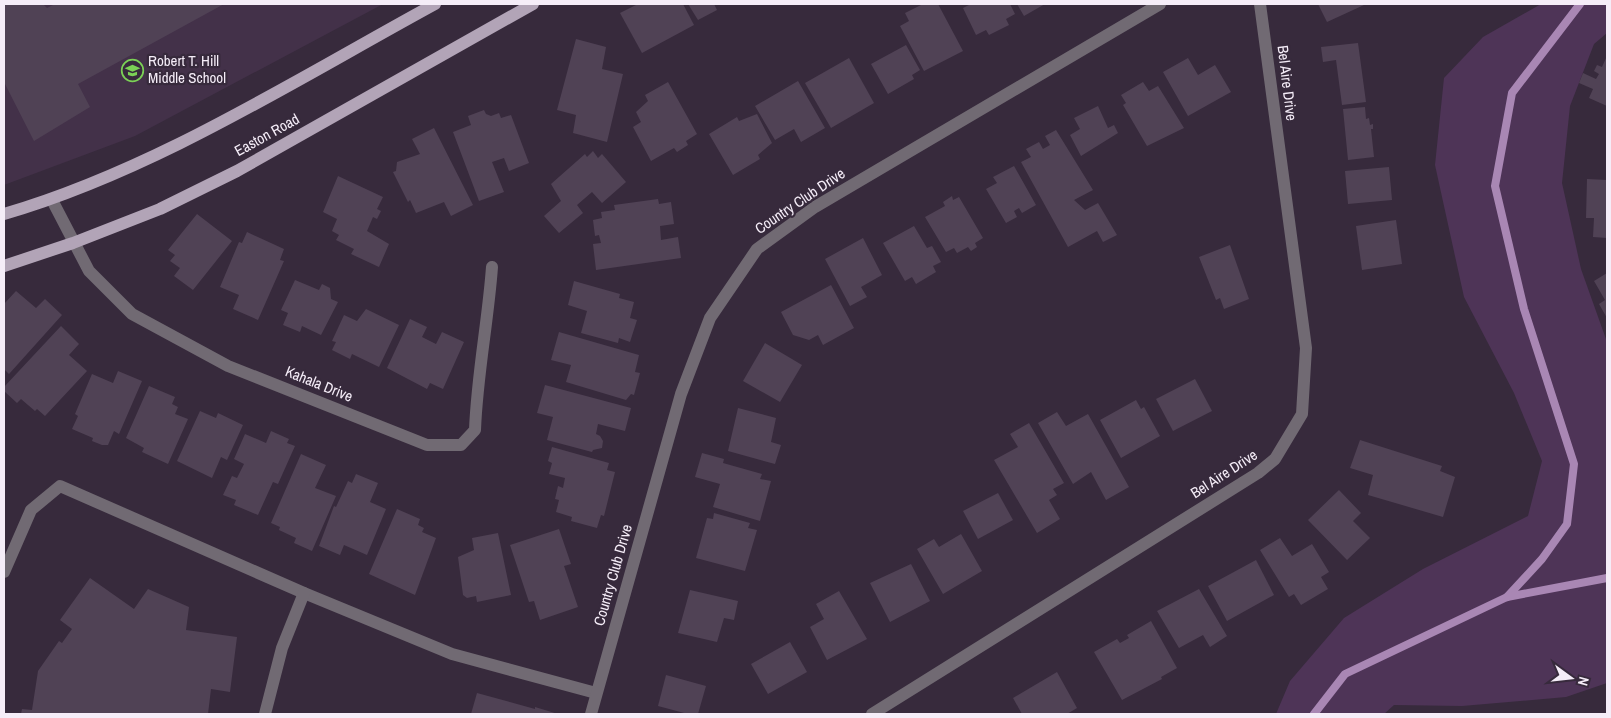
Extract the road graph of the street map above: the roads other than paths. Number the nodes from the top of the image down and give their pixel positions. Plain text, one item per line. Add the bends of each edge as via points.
1 (435, 4) edge
2 (533, 4) edge
3 (1160, 4) edge
4 (1260, 4) edge
5 (52, 200) junction
6 (4, 214) edge
7 (73, 243) junction
8 (4, 266) edge
9 (492, 267) dead end
10 (4, 572) edge
11 (304, 593) junction
12 (596, 693) junction
13 (265, 714) edge
14 (590, 714) edge
15 (872, 714) edge

1 - 5 main road via 171,149
2 - 7 main road, Easton Road via 237,171 160,209
3 - 12 street, Country Club Drive via 815,207 757,249 710,318 681,394
4 - 15 street, Bel Aire Drive via 1306,348 1302,414 1275,460 1258,473
5 - 6 main road
5 - 7 street, Kahala Drive
7 - 8 main road, Easton Road
7 - 9 street, Kahala Drive via 89,271 132,314 228,366 428,445 461,445 475,430 477,384 488,323
10 - 11 street via 31,510 60,486
11 - 12 street via 452,654
11 - 13 street via 282,648
12 - 14 street, Country Club Drive

